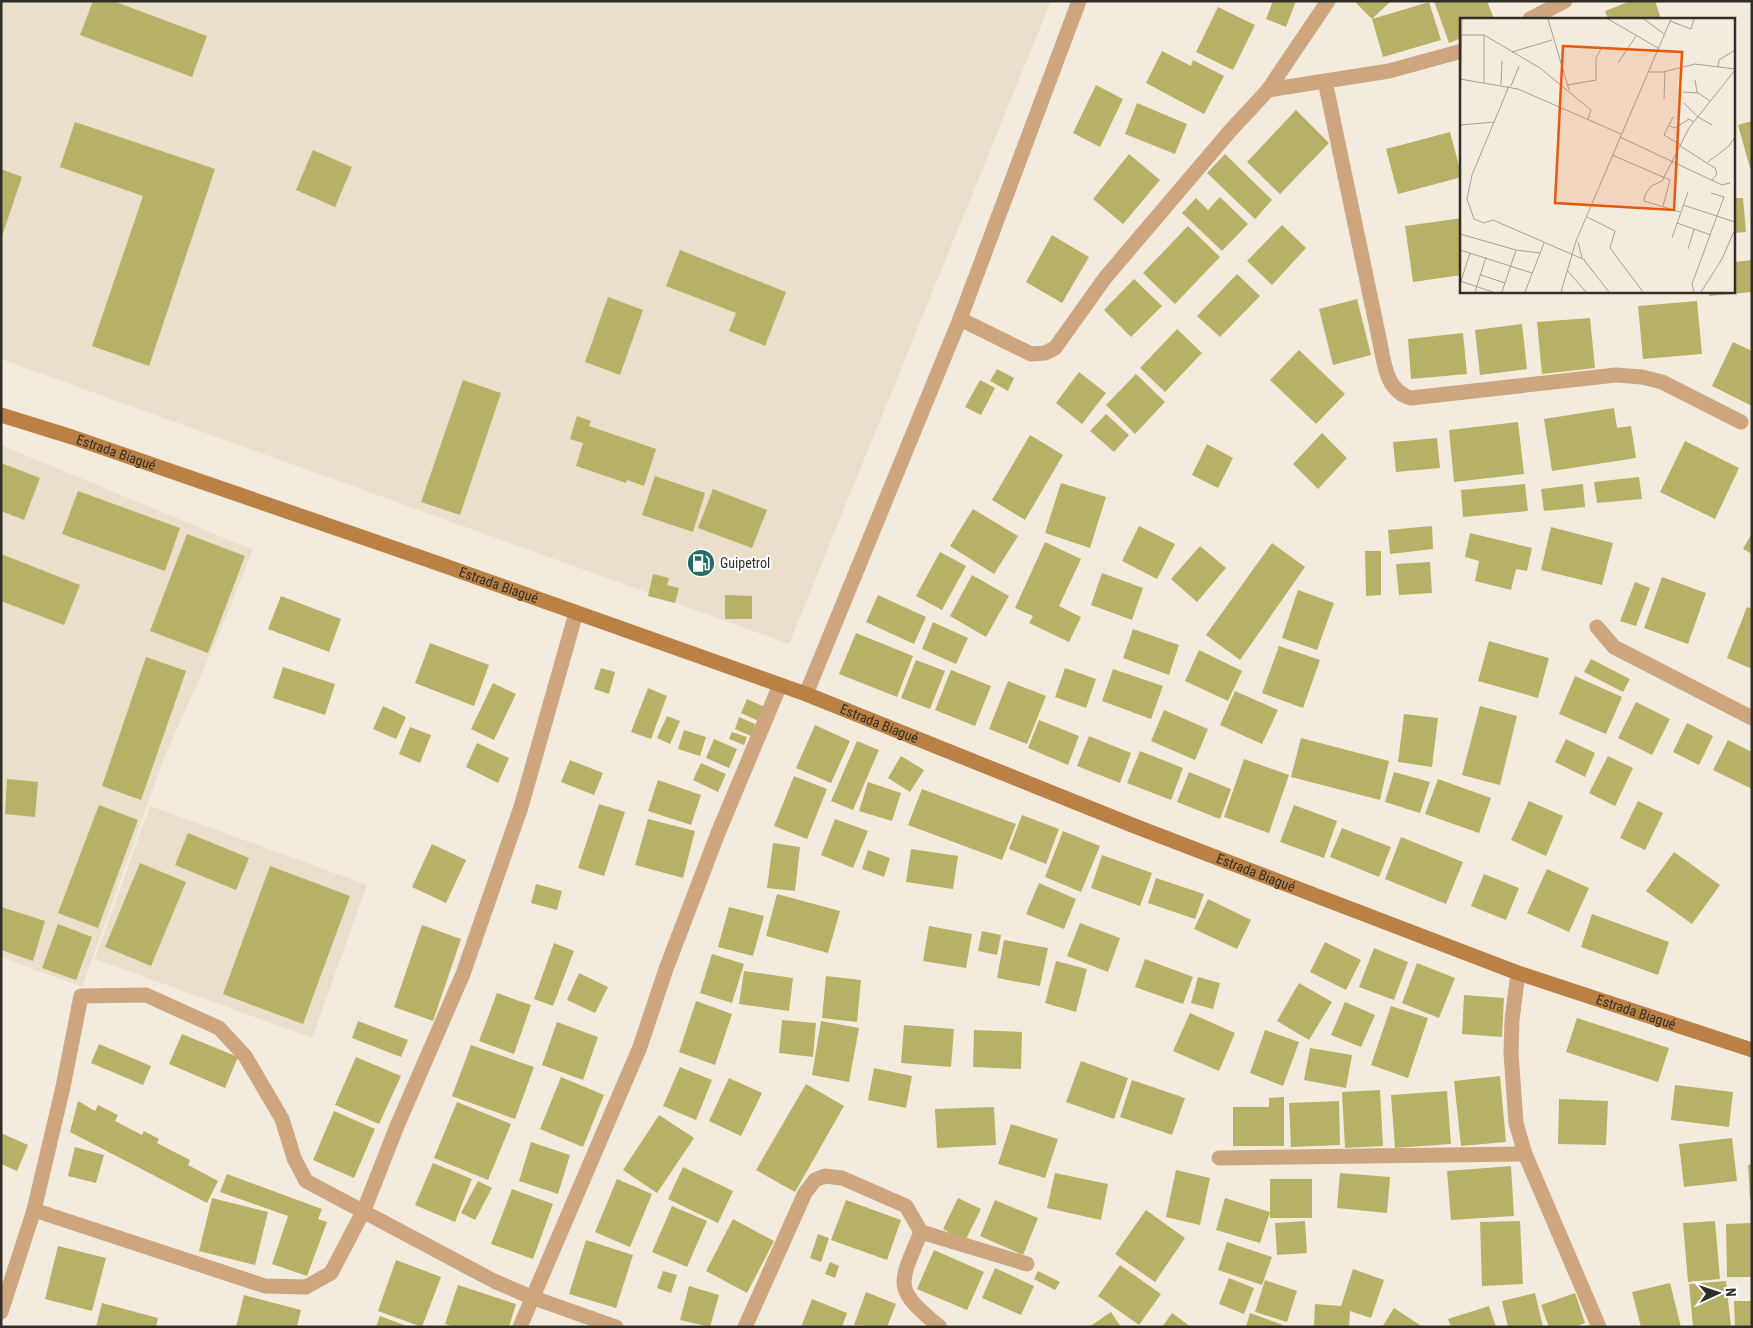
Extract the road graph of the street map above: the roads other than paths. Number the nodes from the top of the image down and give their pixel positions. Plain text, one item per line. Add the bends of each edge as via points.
1 (1079, 1) edge
2 (1328, 1) edge
3 (1565, 1) edge
4 (1532, 18) edge
5 (1460, 52) edge
6 (1324, 81) junction
7 (1268, 90) junction
8 (960, 319) junction
9 (1, 414) edge
10 (1741, 422) dead end
11 (576, 613) junction
12 (1597, 627) dead end
13 (780, 685) junction
14 (806, 694) junction
15 (1752, 718) edge
16 (1518, 973) junction
17 (1752, 1050) edge
18 (1525, 1154) junction
19 (1219, 1158) dead end
20 (34, 1210) junction
21 (364, 1210) junction
22 (921, 1232) junction
23 (1027, 1264) dead end
24 (532, 1297) junction
25 (1, 1312) edge
26 (520, 1327) edge
27 (616, 1327) edge
28 (745, 1327) edge
29 (940, 1327) edge
30 (1599, 1327) edge

1 - 8 street
2 - 7 street
3 - 4 street
5 - 6 street via 1389,71
6 - 7 street
6 - 10 street via 1379,338 1394,389 1411,398 1597,376 1642,377 1662,382
7 - 8 street via 1105,278 1055,348 1031,354
8 - 14 street
9 - 11 main road, Estrada Biagué
11 - 13 main road, Estrada Biagué
11 - 21 street via 521,807 463,974 396,1126
12 - 15 street via 1614,647
13 - 14 main road, Estrada Biagué
13 - 24 street via 718,833 640,1047
14 - 16 main road, Estrada Biagué via 1137,827
16 - 17 main road, Estrada Biagué
16 - 18 street via 1512,1020 1512,1088 1516,1123
18 - 19 street
18 - 30 street
20 - 21 street via 265,1286 306,1287 331,1273
20 - 21 street via 81,996 146,995 219,1028 245,1056 282,1119 294,1158 306,1182
20 - 25 street
21 - 24 street via 494,1281
22 - 23 street
22 - 28 street via 906,1206 842,1178 825,1176 814,1180 805,1193
22 - 29 street via 903,1275 904,1290 918,1309
24 - 26 street
24 - 27 street

